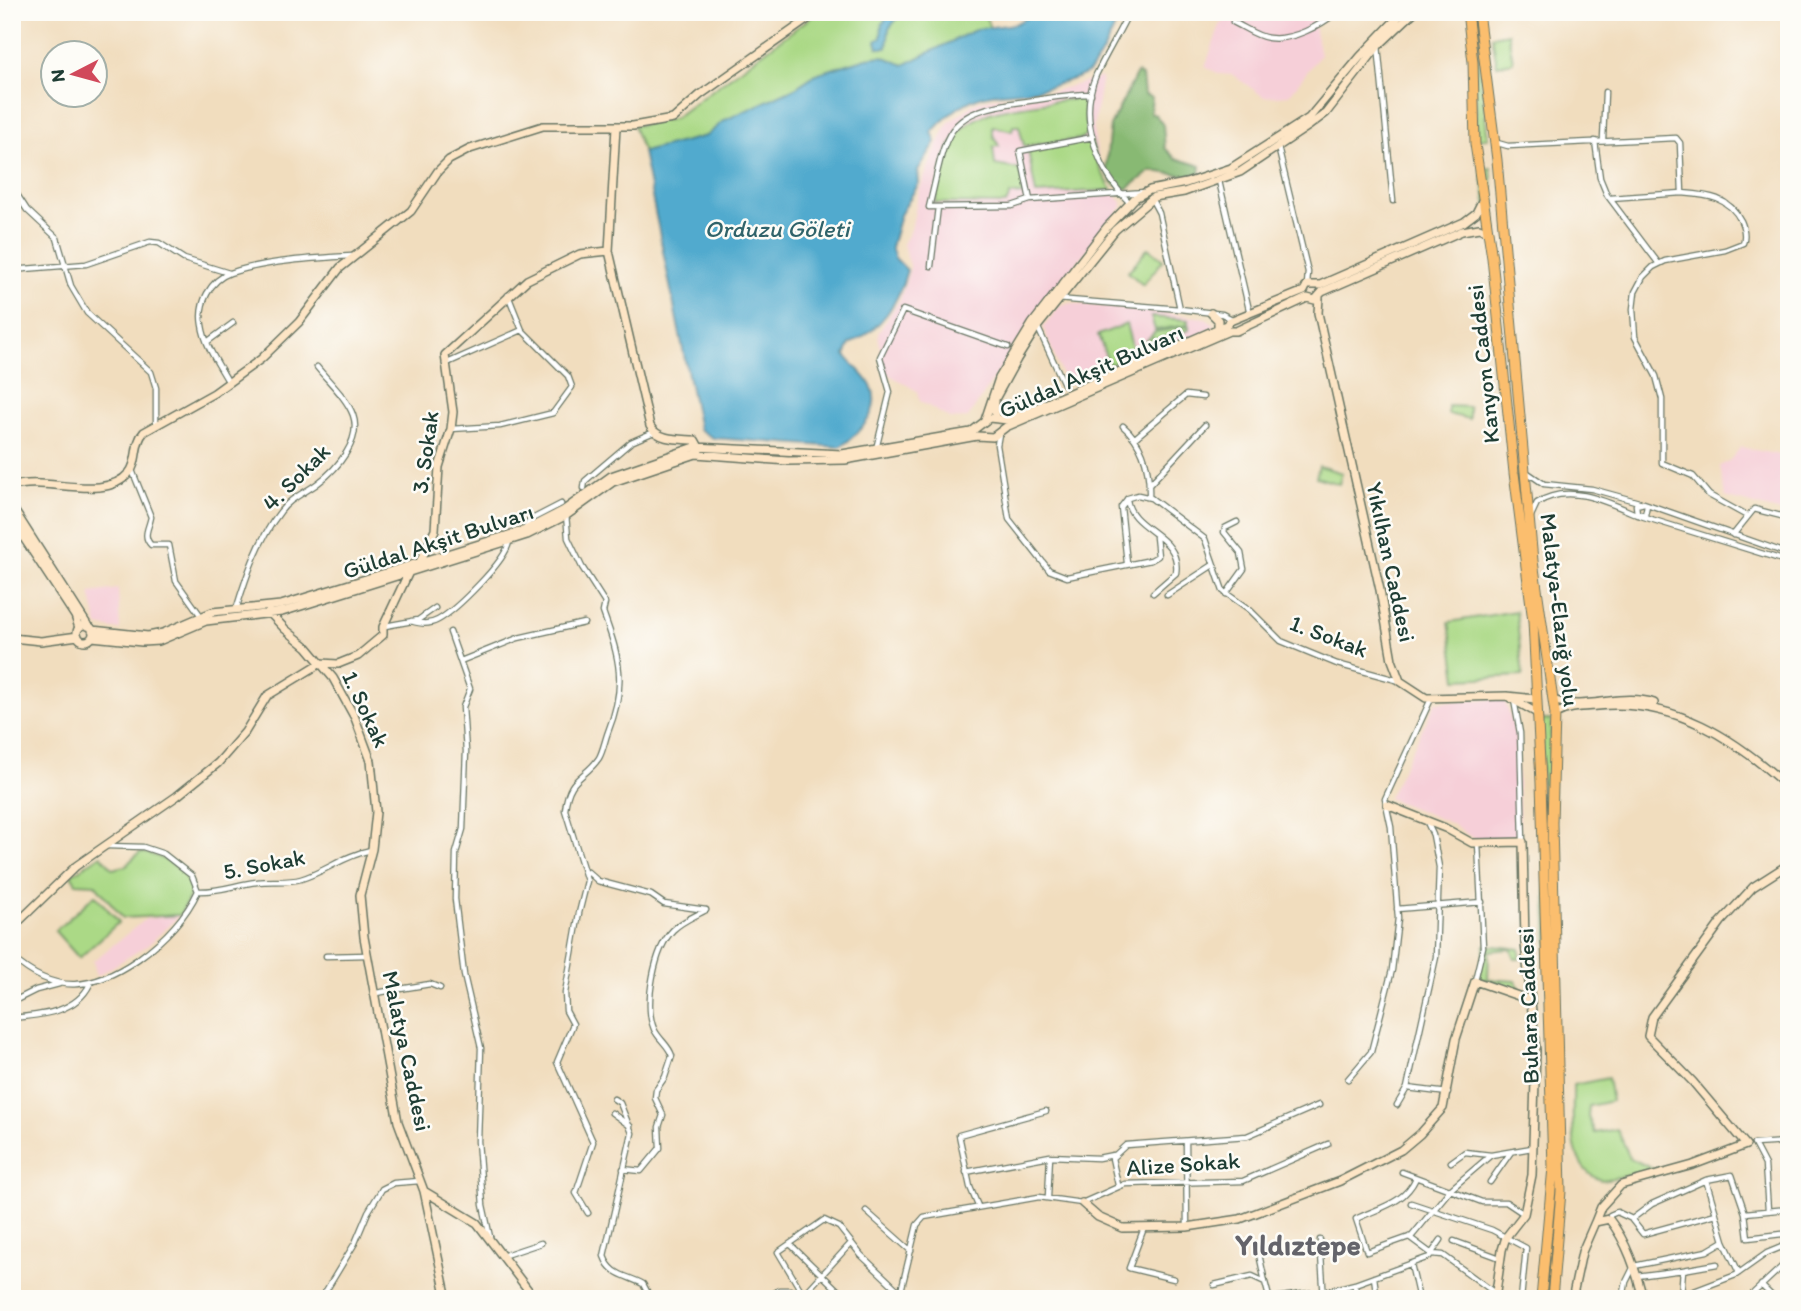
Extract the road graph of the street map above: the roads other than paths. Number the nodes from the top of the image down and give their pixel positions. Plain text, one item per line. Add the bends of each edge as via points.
1 (818, 12) edge
2 (1129, 12) edge
3 (1337, 12) edge
4 (1403, 12) edge
5 (1414, 12) edge
6 (1467, 12) edge
7 (1478, 12) edge
8 (1233, 22) dead end
9 (1377, 43) junction
10 (1605, 92) dead end
11 (1091, 94) junction
12 (616, 127) junction
13 (1093, 137) junction
14 (1603, 140) junction
15 (1595, 141) junction
16 (1494, 142) junction
17 (1475, 144) junction
18 (1278, 146) junction
19 (1508, 146) junction
20 (1497, 160) junction
21 (1478, 163) junction
22 (1219, 181) junction
23 (12, 187) edge
24 (1118, 191) junction
25 (1145, 192) junction
26 (1682, 193) junction
27 (1609, 198) junction
28 (1152, 199) junction
29 (1483, 199) junction
30 (1031, 200) junction
31 (1393, 201) dead end
32 (938, 207) junction
33 (1138, 207) junction
34 (1157, 209) junction
35 (1488, 232) junction
36 (609, 251) junction
37 (357, 256) junction
38 (1659, 264) junction
39 (67, 266) junction
40 (931, 266) dead end
41 (12, 270) edge
42 (229, 273) junction
43 (1313, 292) junction
44 (508, 295) junction
45 (1055, 299) junction
46 (1180, 309) junction
47 (1213, 313) junction
48 (1250, 315) junction
49 (233, 323) dead end
50 (1230, 325) junction
51 (1037, 327) junction
52 (522, 330) junction
53 (207, 342) junction
54 (1009, 347) dead end
55 (444, 364) junction
56 (317, 367) dead end
57 (229, 383) junction
58 (1064, 384) dead end
59 (1203, 397) dead end
60 (997, 419) junction
61 (985, 420) junction
62 (156, 425) junction
63 (1205, 425) dead end
64 (1123, 426) dead end
65 (451, 429) junction
66 (654, 432) junction
67 (1001, 432) junction
68 (984, 434) junction
69 (1136, 438) junction
70 (997, 445) junction
71 (700, 450) junction
72 (877, 453) junction
73 (1524, 469) junction
74 (132, 470) junction
75 (1150, 484) junction
76 (12, 488) edge
77 (584, 488) dead end
78 (1149, 497) junction
79 (1127, 499) junction
80 (1640, 502) junction
81 (1647, 505) junction
82 (12, 507) edge
83 (564, 510) junction
84 (1639, 515) junction
85 (1747, 516) junction
86 (1789, 518) edge
87 (12, 520) edge
88 (1529, 520) junction
89 (1237, 522) dead end
90 (1733, 535) junction
91 (1156, 537) junction
92 (509, 542) junction
93 (1789, 554) edge
94 (422, 562) junction
95 (1789, 562) edge
96 (1127, 563) junction
97 (1213, 565) junction
98 (409, 573) junction
99 (1153, 593) dead end
100 (1226, 594) junction
101 (1167, 595) dead end
102 (435, 608) dead end
103 (269, 612) junction
104 (236, 614) junction
105 (201, 616) junction
106 (411, 621) junction
107 (584, 623) dead end
108 (383, 627) junction
109 (91, 631) junction
110 (78, 632) junction
111 (450, 632) dead end
112 (12, 638) edge
113 (463, 660) junction
114 (321, 663) junction
115 (1401, 681) junction
116 (1511, 697) junction
117 (1431, 699) junction
118 (1535, 699) junction
119 (1553, 699) junction
120 (1535, 712) junction
121 (1555, 713) junction
122 (1789, 782) edge
123 (1789, 789) edge
124 (1387, 805) junction
125 (1426, 821) junction
126 (1523, 842) junction
127 (1478, 843) junction
128 (107, 846) junction
129 (372, 849) junction
130 (1789, 864) edge
131 (587, 872) junction
132 (198, 891) junction
133 (1482, 902) junction
134 (1437, 906) junction
135 (1397, 909) junction
136 (12, 912) edge
137 (15, 925) edge
138 (368, 955) junction
139 (326, 956) dead end
140 (12, 957) edge
141 (1475, 981) junction
142 (60, 983) junction
143 (90, 984) junction
144 (440, 988) dead end
145 (12, 992) edge
146 (376, 993) junction
147 (1530, 1000) junction
148 (14, 1001) edge
149 (12, 1018) edge
150 (1548, 1048) junction
151 (1536, 1049) junction
152 (1348, 1079) dead end
153 (1407, 1088) junction
154 (1448, 1093) junction
155 (614, 1099) dead end
156 (1319, 1105) dead end
157 (1397, 1105) dead end
158 (1046, 1111) dead end
159 (612, 1113) dead end
160 (631, 1127) junction
161 (1186, 1141) junction
162 (1789, 1142) edge
163 (1328, 1144) dead end
164 (1750, 1145) junction
165 (1532, 1148) junction
166 (1511, 1152) junction
167 (1114, 1155) junction
168 (1050, 1156) junction
169 (1491, 1156) junction
170 (1451, 1162) dead end
171 (623, 1169) junction
172 (966, 1172) junction
173 (1402, 1172) dead end
174 (1416, 1178) junction
175 (421, 1181) junction
176 (1706, 1181) junction
177 (1186, 1182) junction
178 (1490, 1182) dead end
179 (1118, 1185) junction
180 (1450, 1190) junction
181 (424, 1191) junction
182 (1048, 1197) junction
183 (1082, 1203) junction
184 (1411, 1203) dead end
185 (978, 1206) junction
186 (1789, 1209) edge
187 (1433, 1210) junction
188 (1768, 1210) junction
189 (866, 1211) dead end
190 (588, 1213) dead end
191 (1745, 1213) junction
192 (1524, 1214) junction
193 (1716, 1214) junction
194 (1609, 1219) junction
195 (1632, 1219) junction
196 (1595, 1222) junction
197 (1187, 1227) junction
198 (1144, 1228) junction
199 (1408, 1237) junction
200 (1506, 1237) junction
201 (490, 1238) junction
202 (1320, 1240) dead end
203 (1441, 1240) dead end
204 (1454, 1241) dead end
205 (1724, 1241) junction
206 (1789, 1241) edge
207 (541, 1243) dead end
208 (851, 1243) junction
209 (790, 1244) junction
210 (911, 1251) junction
211 (1259, 1254) dead end
212 (1432, 1254) junction
213 (502, 1256) junction
214 (1501, 1259) junction
215 (1789, 1260) edge
216 (1411, 1264) junction
217 (1717, 1264) dead end
218 (1634, 1266) junction
219 (1683, 1270) junction
220 (1739, 1273) junction
221 (822, 1276) junction
222 (1637, 1276) junction
223 (1374, 1277) junction
224 (1174, 1279) dead end
225 (1265, 1282) junction
226 (1355, 1283) junction
227 (1214, 1285) dead end
228 (1761, 1286) junction
229 (1323, 1291) junction
230 (900, 1292) junction
231 (803, 1294) junction
232 (773, 1296) edge
233 (1495, 1296) edge
234 (1287, 1297) edge
235 (793, 1298) edge
236 (1268, 1298) edge
237 (321, 1299) edge
238 (447, 1299) edge
239 (536, 1299) edge
240 (651, 1299) edge
241 (766, 1299) edge
242 (847, 1299) edge
243 (899, 1299) edge
244 (1324, 1299) edge
245 (1356, 1299) edge
246 (1377, 1299) edge
247 (1419, 1299) edge
248 (1521, 1299) edge
249 (1541, 1299) edge
250 (1552, 1299) edge
251 (1572, 1299) edge
252 (1623, 1299) edge
253 (1643, 1299) edge
254 (1747, 1299) edge
255 (1775, 1299) edge

1 - 12 street via 673,119
2 - 11 street
3 - 8 street via 1315,28 1277,38 1264,37
4 - 9 street
5 - 9 street
6 - 17 highway, Kanyon Caddesi
7 - 16 highway, Malatya-Elazığ yolu
9 - 18 street via 1326,113
9 - 25 street via 1304,122 1224,172
9 - 31 street
10 - 14 street
11 - 13 street
11 - 32 street via 989,105 965,116 955,126 942,158 929,207
12 - 36 street
12 - 37 street via 543,126 462,153 438,171 411,211
13 - 24 street via 1105,172
13 - 30 street via 1020,151
14 - 15 street
14 - 26 street via 1676,138
15 - 19 street
15 - 27 street via 1600,178
16 - 17 highway
16 - 19 street
16 - 20 highway, Malatya-Elazığ yolu
17 - 21 highway, Kanyon Caddesi
18 - 22 street
18 - 43 street
19 - 20 street
20 - 21 highway
20 - 73 highway, Malatya-Elazığ yolu
21 - 29 highway, Kanyon Caddesi
22 - 28 street
22 - 48 street
23 - 39 street via 27,210 57,238
24 - 25 street
24 - 30 street
24 - 33 street
25 - 28 street
25 - 33 street
26 - 27 street
26 - 38 street via 1722,200 1740,218 1745,237 1737,247
27 - 38 street
28 - 33 street
28 - 34 street
29 - 35 highway, Kanyon Caddesi
29 - 43 street, Güldal Akşit Bulvarı via 1476,213 1464,222
30 - 32 street via 1012,206
32 - 40 street
33 - 34 street
33 - 45 street
34 - 46 street
35 - 43 street, Güldal Akşit Bulvarı via 1468,229
35 - 118 highway, Kanyon Caddesi via 1533,621
36 - 44 street via 580,254 527,280
36 - 66 street
37 - 42 street
37 - 57 street via 336,272 273,348
38 - 85 street via 1643,277 1633,309 1635,337 1656,376 1662,399 1662,463 1693,476 1709,495
39 - 41 street
39 - 42 street via 150,242
39 - 62 street via 71,286 88,313 151,372
42 - 53 street via 210,288 203,301 201,317
43 - 48 street, Güldal Akşit Bulvarı
43 - 50 street, Güldal Akşit Bulvarı
43 - 115 street, Yıkılhan Caddesi via 1392,660
44 - 52 street
44 - 55 street via 450,348
45 - 46 street
45 - 51 street
45 - 61 street via 999,378
46 - 47 street
47 - 50 street
47 - 50 street
48 - 50 street, Güldal Akşit Bulvarı
49 - 53 street
50 - 60 street, Güldal Akşit Bulvarı via 1008,420
50 - 67 street, Güldal Akşit Bulvarı
51 - 58 street
51 - 60 street via 995,399
52 - 55 street
52 - 65 street via 568,376 572,387 568,396 553,413 500,426
53 - 57 street
54 - 72 street via 903,310 880,357 890,392 876,437
55 - 65 street, 3. Sokak via 453,412
56 - 104 street, 4. Sokak via 353,414 355,432 330,474 279,513 260,545
57 - 62 street
59 - 69 street via 1186,395
60 - 61 street, Güldal Akşit Bulvarı
60 - 67 street
61 - 68 street, Güldal Akşit Bulvarı
62 - 74 street via 138,439
63 - 75 street
64 - 69 street
65 - 94 street, 3. Sokak via 439,467 435,530
66 - 71 street via 671,439 695,440
66 - 77 street via 631,442 585,481
67 - 68 street, Güldal Akşit Bulvarı
67 - 70 street
68 - 70 street
68 - 72 street, Güldal Akşit Bulvarı
69 - 75 street
70 - 96 street via 1009,519 1049,570 1067,577
71 - 72 street, Güldal Akşit Bulvarı
71 - 83 street, Güldal Akşit Bulvarı via 611,476
73 - 80 street via 1536,482 1592,489
73 - 88 highway, Malatya-Elazığ yolu
74 - 76 street via 105,485 27,483
74 - 105 street via 151,517 148,541 169,545 176,581
75 - 78 street
78 - 79 street
78 - 97 street via 1205,539
79 - 91 street via 1129,511
79 - 96 street via 1121,512
80 - 81 street
80 - 84 street via 1635,507
81 - 84 street via 1648,512
81 - 90 street
82 - 109 street
83 - 92 street, Güldal Akşit Bulvarı
83 - 94 street, Güldal Akşit Bulvarı via 525,530
83 - 131 street via 568,538 605,603 603,612 622,674 616,712 598,758 577,777 566,799 569,824
84 - 88 street via 1607,501 1559,494 1537,503
84 - 95 street
85 - 86 street via 1754,509
85 - 90 street
87 - 110 street via 75,616
88 - 119 highway, Malatya-Elazığ yolu
89 - 100 street via 1224,532 1241,553 1244,569
90 - 93 street
91 - 96 street via 1158,555
91 - 99 street via 1175,553 1177,569
92 - 98 street, Güldal Akşit Bulvarı
92 - 106 street via 491,570 456,607 438,620
94 - 98 street, 3. Sokak
94 - 103 street, Güldal Akşit Bulvarı
97 - 100 street via 1219,587
97 - 101 street
98 - 103 street, Güldal Akşit Bulvarı
98 - 108 street, 3. Sokak
100 - 115 street, 1. Sokak via 1281,641 1337,664
102 - 106 street
103 - 104 street, Güldal Akşit Bulvarı
103 - 114 street, 1. Sokak
104 - 105 street
104 - 109 street, Güldal Akşit Bulvarı via 159,641
105 - 109 street via 156,635
106 - 108 street
107 - 113 street via 518,638
108 - 114 street, 3. Sokak via 383,635 358,656 338,664
109 - 110 street
109 - 110 street via 86,641
110 - 112 street via 41,641
111 - 113 street
113 - 201 street via 470,689 463,707 463,829 456,853 455,899 464,975 481,1048 478,1141
114 - 128 street, 3. Sokak via 267,696 218,763
114 - 129 street, 1. Sokak via 355,718 371,761 376,812
115 - 117 street via 1416,695
116 - 117 street
116 - 118 street
116 - 120 street
116 - 126 street via 1520,733
117 - 124 street via 1385,797
118 - 119 highway
118 - 120 highway, Kanyon Caddesi
119 - 121 highway, Malatya-Elazığ yolu
119 - 122 street via 1565,703 1621,698 1658,705 1746,745
120 - 121 highway
120 - 150 highway, Buhara Caddesi
121 - 123 street via 1622,703 1646,705 1727,738
121 - 250 highway, Malatya-Elazığ yolu via 1552,823 1562,1191
124 - 125 street
124 - 135 street
125 - 127 street
125 - 134 street via 1439,867
126 - 127 street
126 - 147 street
127 - 133 street
128 - 132 street via 155,850 192,876
128 - 137 street via 76,866
129 - 132 street, 5. Sokak via 346,855 298,880
129 - 138 street, Malatya Caddesi via 360,900
130 - 164 street via 1753,887 1721,922 1652,1017 1648,1037
131 - 171 street via 598,881 651,895 664,904 706,910 674,929 656,966 650,1012 654,1030 672,1056 656,1090 663,1115 661,1142 641,1171
131 - 190 street via 565,993 566,1011 573,1024 558,1062 592,1138 576,1193
132 - 143 street via 187,912 149,951 110,978
133 - 134 street
133 - 141 street via 1482,954
134 - 135 street
134 - 153 street via 1435,967
135 - 152 street via 1391,975 1373,1049
136 - 137 street
138 - 139 street
138 - 146 street, Malatya Caddesi
140 - 142 street via 43,979
141 - 147 street
141 - 154 street via 1456,1039
142 - 143 street
142 - 148 street
143 - 149 street via 81,998 66,1007
144 - 146 street via 430,984
145 - 148 street
146 - 175 street, Malatya Caddesi via 398,1122
147 - 151 street
150 - 151 street
150 - 249 highway, Buhara Caddesi via 1553,1186
151 - 165 street
153 - 154 street
153 - 157 street
154 - 197 street via 1443,1108 1420,1134 1370,1166 1248,1217
155 - 160 street
156 - 161 street via 1254,1135
158 - 172 street via 959,1135
159 - 160 street
160 - 171 street
161 - 167 street via 1133,1144
161 - 177 street
162 - 164 street
163 - 177 street, Alize Sokak via 1243,1181
164 - 188 street via 1765,1165
164 - 196 street via 1620,1185
165 - 166 street
165 - 192 street via 1531,1189
166 - 169 street
166 - 178 street
167 - 168 street
167 - 179 street via 1111,1166
168 - 172 street
168 - 182 street
169 - 170 street via 1465,1152
169 - 180 street
171 - 240 street via 604,1256 618,1274 643,1284
172 - 185 street
173 - 174 street
174 - 180 street
174 - 199 street via 1409,1192 1396,1202 1356,1219 1369,1253
175 - 181 street, Malatya Caddesi
175 - 237 street via 382,1189
176 - 191 street via 1732,1175
176 - 193 street
176 - 195 street via 1652,1204
177 - 179 street, Alize Sokak
177 - 197 street
179 - 183 street, Alize Sokak via 1112,1192
180 - 187 street
180 - 192 street via 1482,1202 1506,1202
181 - 201 street via 477,1223
181 - 238 street, Malatya Caddesi
182 - 183 street
182 - 185 street
183 - 198 street via 1117,1227
184 - 187 street
185 - 210 street via 919,1220
186 - 188 street
187 - 199 street
187 - 200 street
188 - 191 street
189 - 210 street
191 - 206 street via 1748,1238 1782,1234
192 - 200 street
193 - 195 street via 1643,1234
193 - 205 street
194 - 195 street via 1617,1212
194 - 196 street
194 - 218 street
196 - 251 street via 1582,1252
197 - 198 street
198 - 224 street via 1129,1268
199 - 212 street
200 - 214 street
200 - 248 street via 1526,1248
201 - 213 street
202 - 229 street
203 - 212 street
204 - 214 street
205 - 218 street via 1707,1251
205 - 220 street
206 - 220 street
207 - 213 street
208 - 209 street via 839,1227 824,1220
208 - 221 street
208 - 230 street
209 - 221 street
209 - 231 street via 778,1254
210 - 230 street
211 - 225 street
212 - 216 street
212 - 233 street via 1443,1255
213 - 239 street
214 - 233 street
215 - 228 street
216 - 223 street
216 - 247 street
217 - 219 street
218 - 222 street
218 - 252 street
219 - 220 street via 1681,1296
219 - 222 street
221 - 231 street
221 - 242 street
222 - 253 street
223 - 226 street
223 - 246 street
225 - 227 street via 1252,1276
225 - 236 street
226 - 229 street
226 - 245 street
228 - 254 street
228 - 255 street
229 - 234 street
229 - 244 street
230 - 243 street
231 - 235 street
232 - 235 street via 788,1289
232 - 241 street
234 - 236 street

